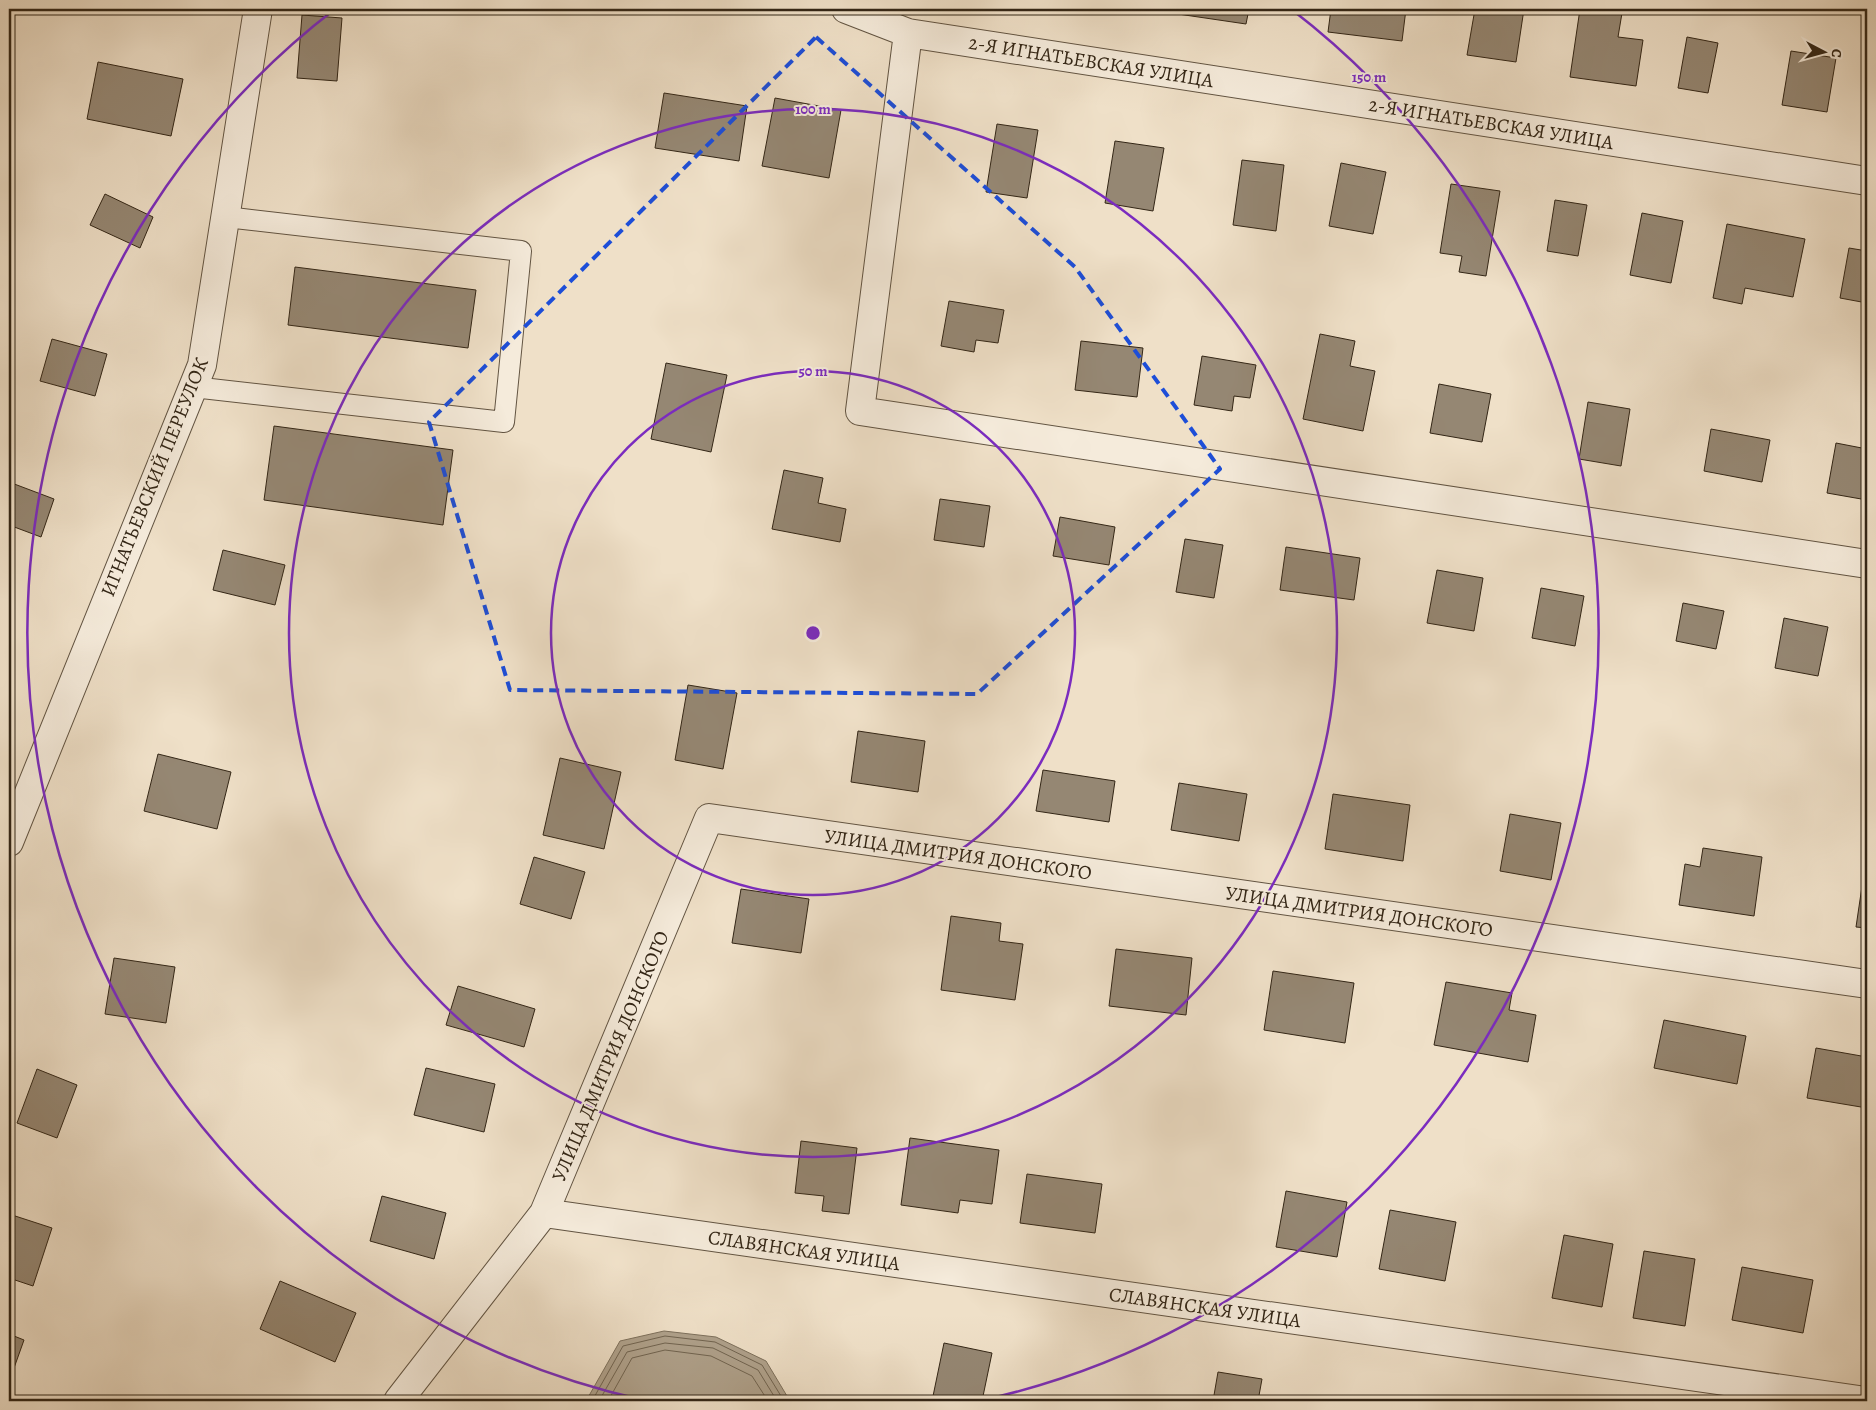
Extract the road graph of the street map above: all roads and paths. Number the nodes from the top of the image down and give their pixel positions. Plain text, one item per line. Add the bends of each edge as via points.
1 (258, 9) edge
2 (846, 9) edge
3 (908, 33) junction
4 (1867, 181) edge
5 (226, 217) junction
6 (193, 387) junction
7 (1867, 564) edge
8 (9, 842) edge
9 (1867, 984) edge
10 (544, 1213) junction
11 (398, 1401) edge
12 (1866, 1401) edge

1 - 5 street, ИГНАТЬЕВСКИЙ ПЕРЕУЛОК
2 - 3 street, 2-Я ИГНАТЬЕВСКАЯ УЛИЦА
3 - 4 street, 2-Я ИГНАТЬЕВСКАЯ УЛИЦА
3 - 7 street via 860,411
5 - 6 street, ИГНАТЬЕВСКИЙ ПЕРЕУЛОК via 202,365
5 - 6 lane via 521,251 504,422
6 - 8 street, ИГНАТЬЕВСКИЙ ПЕРЕУЛОК
9 - 10 street, УЛИЦА ДМИТРИЯ ДОНСКОГО via 709,818
10 - 11 street, УЛИЦА ДМИТРИЯ ДОНСКОГО
10 - 12 street, СЛАВЯНСКАЯ УЛИЦА

